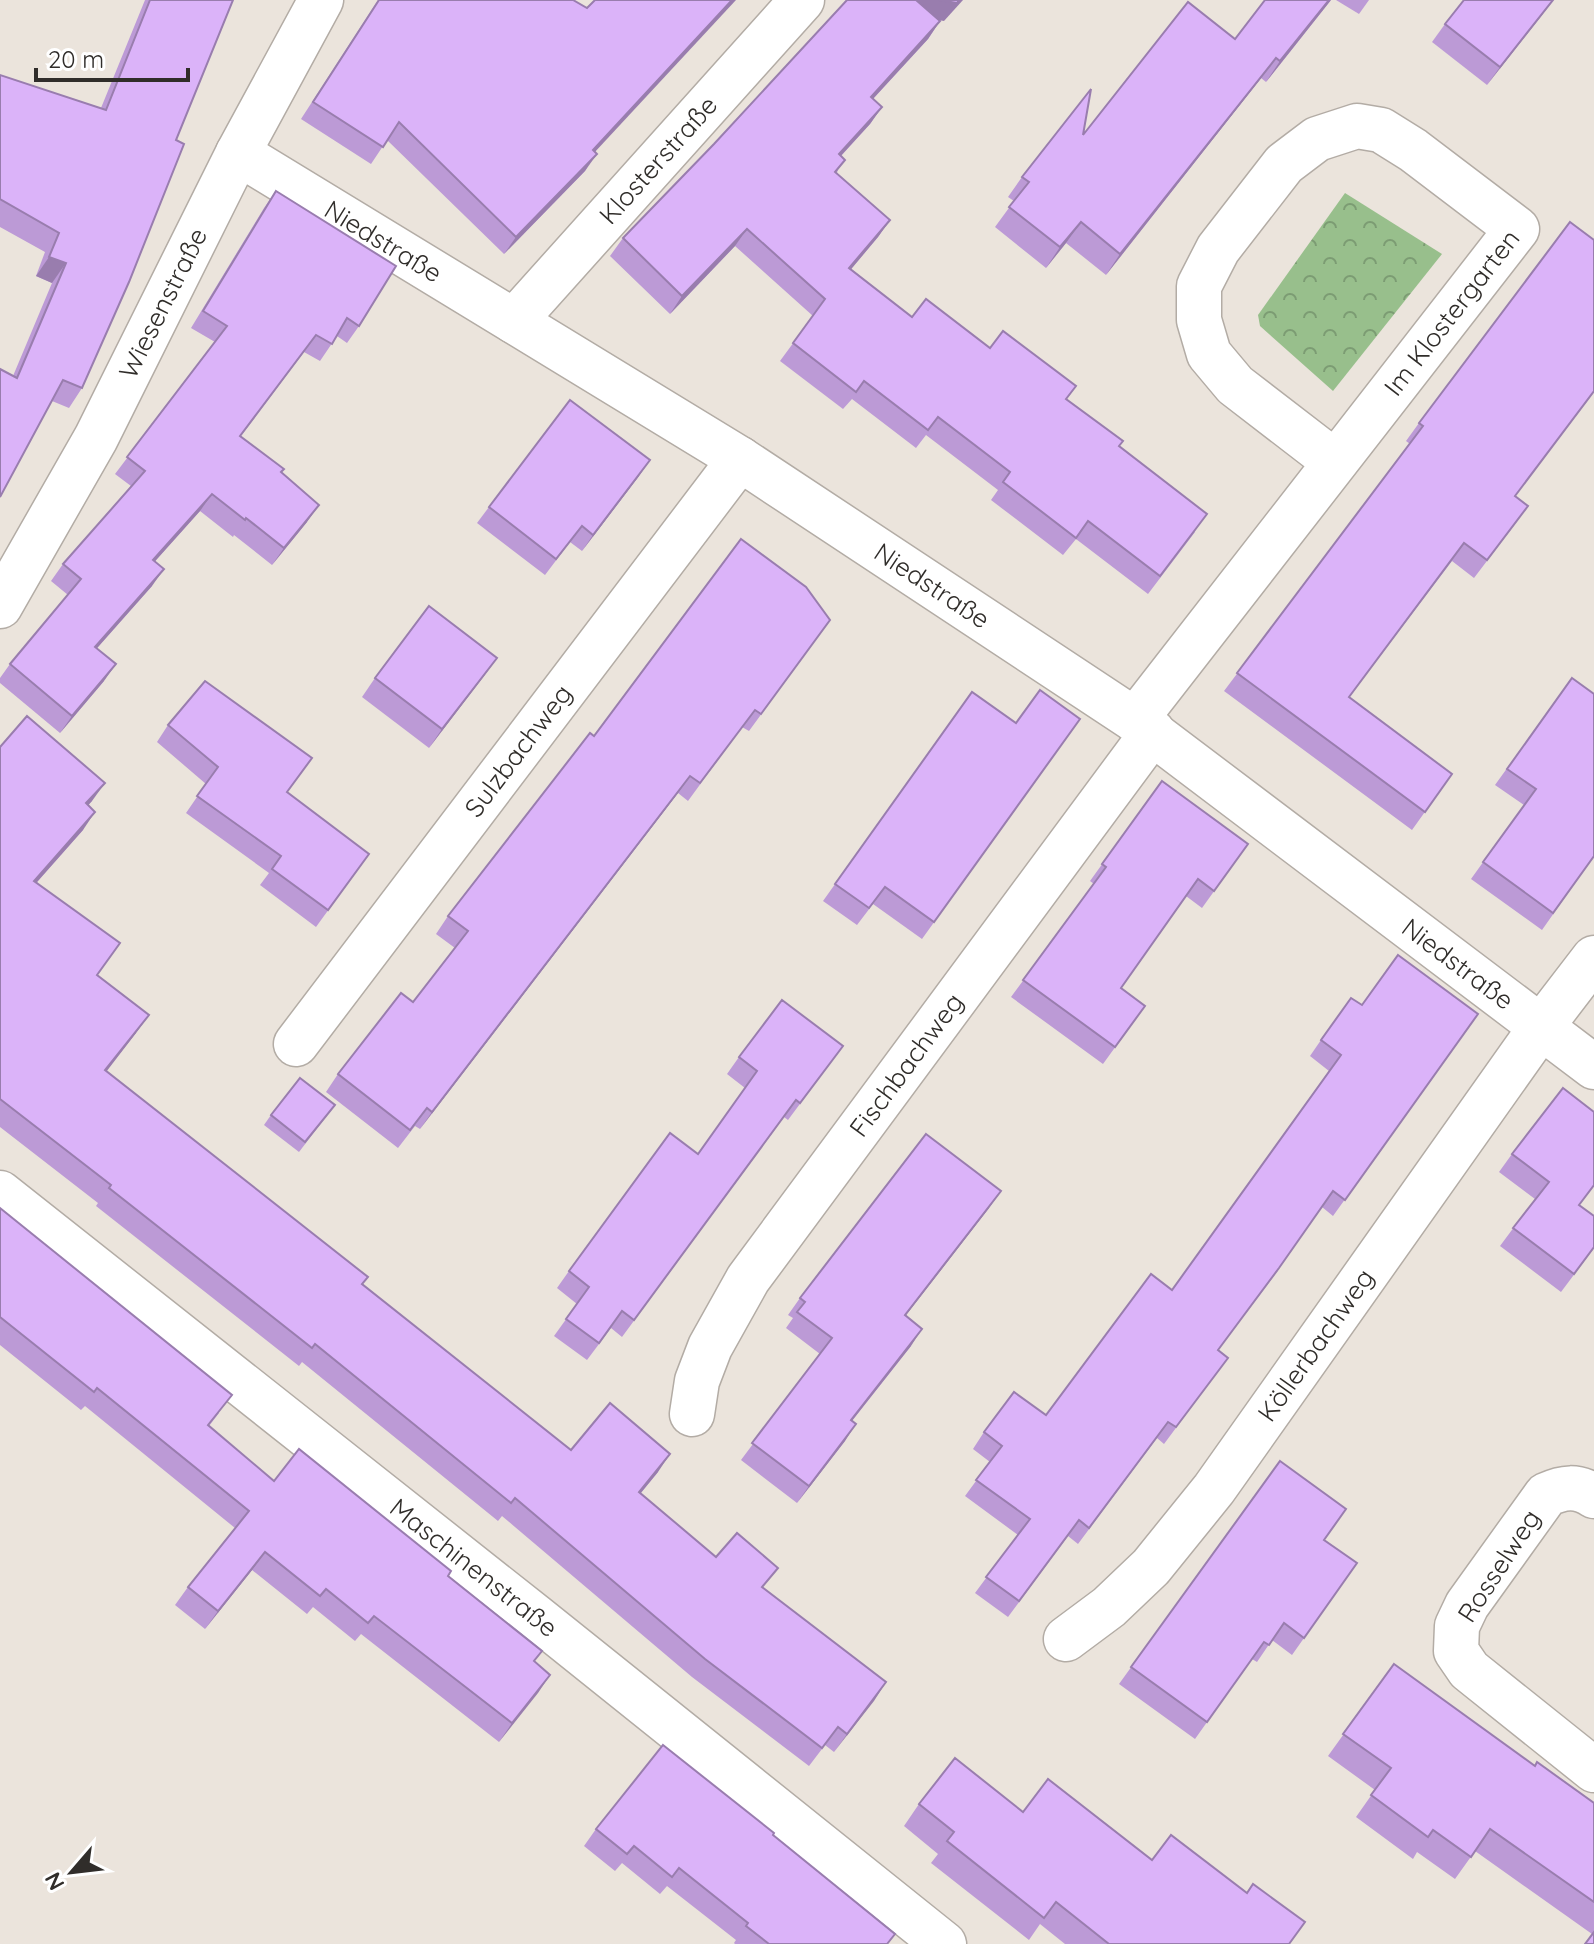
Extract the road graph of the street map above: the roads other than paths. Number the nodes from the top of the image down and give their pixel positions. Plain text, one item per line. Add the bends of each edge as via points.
1 (321, 0) edge
2 (802, 0) edge
3 (238, 153) junction
4 (514, 321) junction
5 (740, 459) junction
6 (1335, 462) junction
7 (0, 606) edge
8 (1144, 726) junction
9 (1594, 958) edge
10 (1541, 1027) junction
11 (296, 1044) dead end
12 (1594, 1067) edge
13 (0, 1193) edge
14 (692, 1414) dead end
15 (1594, 1496) edge
16 (1066, 1639) dead end
17 (1594, 1770) edge
18 (944, 1944) edge

1 - 3 street, Wiesenstraße
2 - 4 street, Klosterstraße
3 - 4 street, Niedstraße
3 - 7 street, Wiesenstraße via 96,438
4 - 5 street, Niedstraße
5 - 8 street, Niedstraße
5 - 11 street, Sulzbachweg
6 - 6 street, Im Klostergarten via 1235,385 1209,354 1199,320 1199,286 1218,249 1284,164 1317,139 1357,126 1381,130 1413,150 1517,229
6 - 8 street, Im Klostergarten
8 - 10 street, Niedstraße
8 - 14 street, Fischbachweg via 748,1279 710,1347
9 - 10 street, Köllerbachweg
10 - 12 street, Niedstraße
10 - 16 street, Köllerbachweg via 1214,1489 1151,1567
13 - 18 street, Maschinenstraße
15 - 17 street, Rosselweg via 1563,1487 1546,1495 1467,1605 1457,1626 1456,1651 1469,1670

